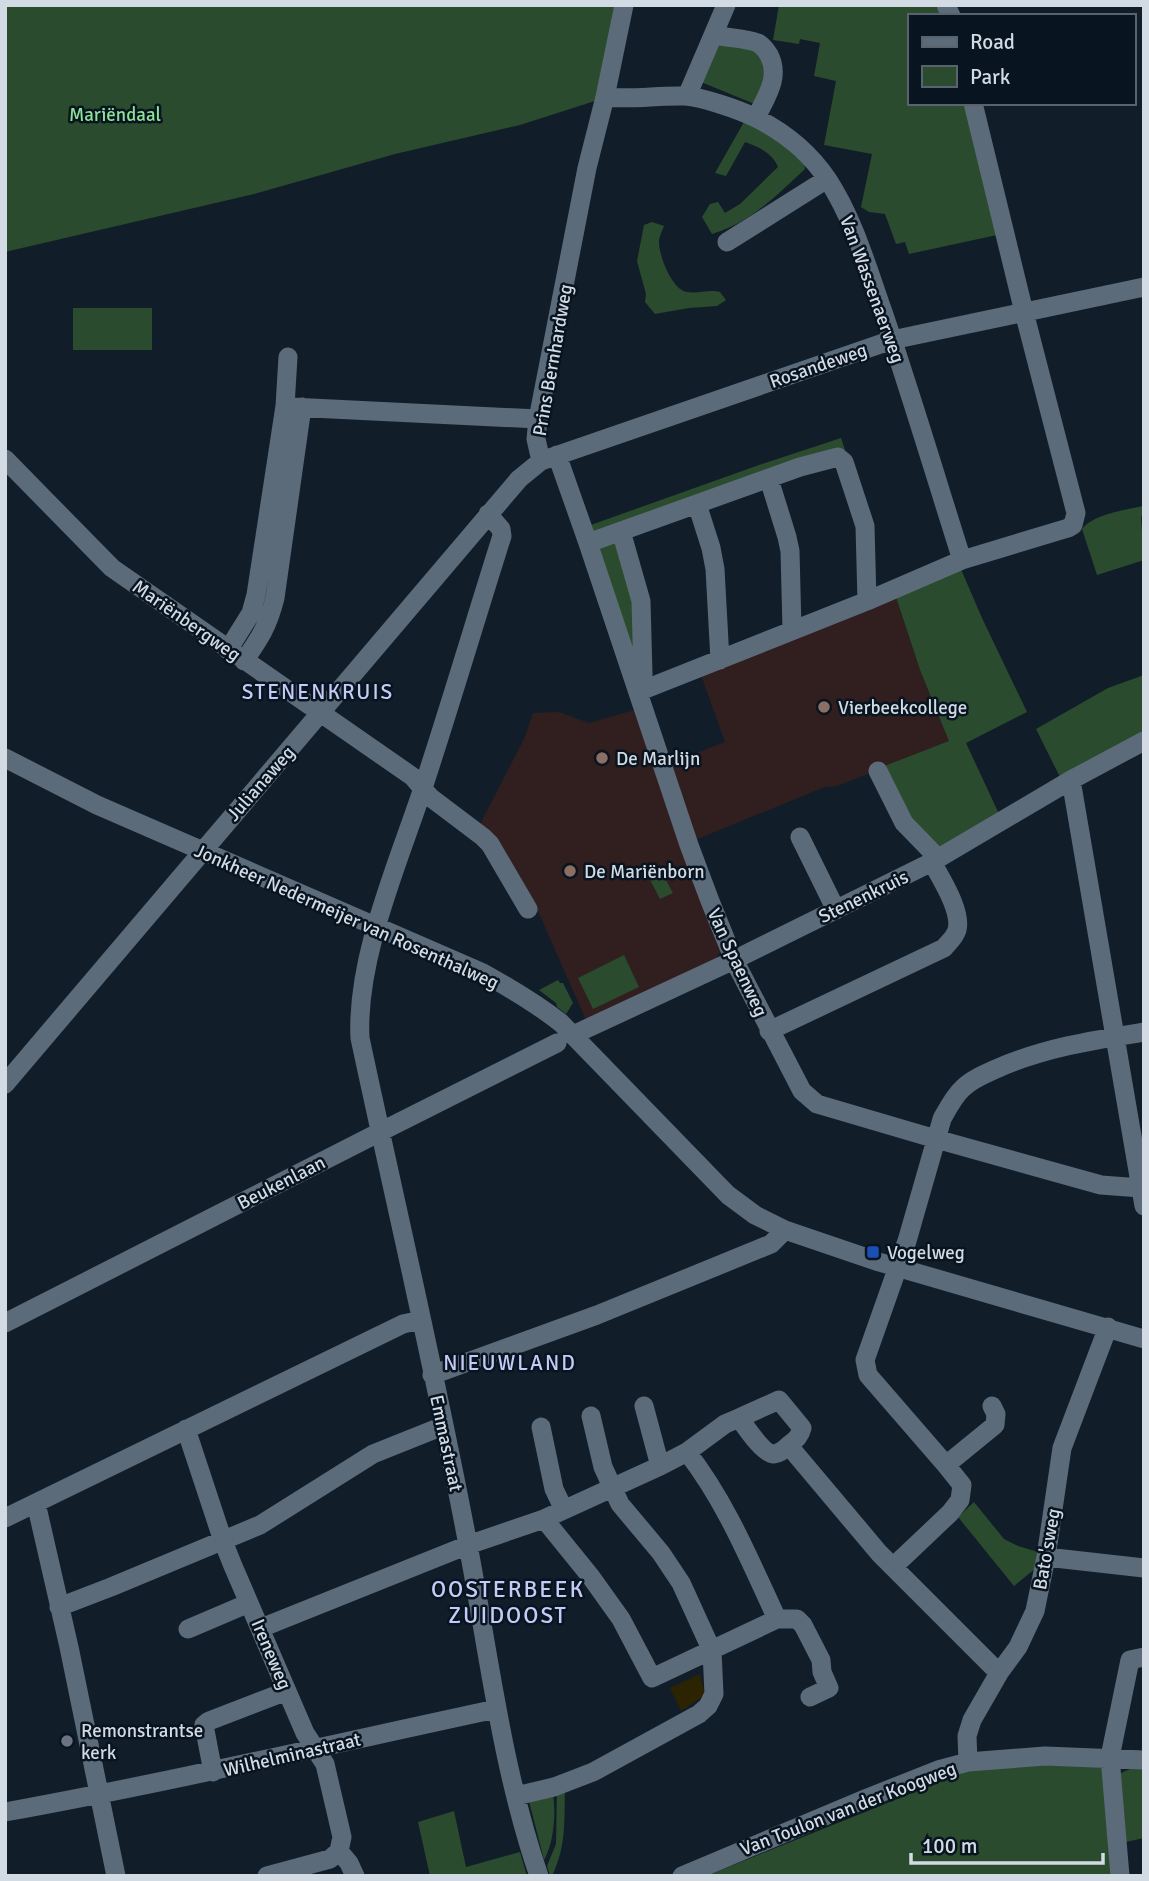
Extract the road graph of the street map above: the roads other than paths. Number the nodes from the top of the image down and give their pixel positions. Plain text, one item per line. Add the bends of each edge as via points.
1 (624, 5) edge
2 (726, 5) edge
3 (714, 35) junction
4 (687, 96) junction
5 (605, 97) junction
6 (973, 105) edge
7 (756, 118) junction
8 (827, 179) junction
9 (727, 242) dead end
10 (1144, 287) edge
11 (1024, 312) junction
12 (892, 340) junction
13 (289, 357) dead end
14 (294, 407) junction
15 (538, 419) junction
16 (549, 458) junction
17 (5, 459) edge
18 (769, 479) junction
19 (697, 505) junction
20 (488, 514) junction
21 (621, 531) junction
22 (588, 543) junction
23 (962, 560) junction
24 (867, 601) junction
25 (792, 630) junction
26 (236, 655) junction
27 (720, 660) junction
28 (638, 692) junction
29 (320, 713) junction
30 (1144, 741) edge
31 (5, 758) edge
32 (878, 771) dead end
33 (1071, 780) junction
34 (423, 787) junction
35 (800, 837) dead end
36 (201, 852) junction
37 (935, 860) junction
38 (528, 909) dead end
39 (835, 910) junction
40 (376, 927) junction
41 (734, 960) junction
42 (769, 1031) junction
43 (1144, 1032) edge
44 (1114, 1037) junction
45 (565, 1039) junction
46 (5, 1084) edge
47 (380, 1132) junction
48 (936, 1139) junction
49 (1142, 1197) edge
50 (785, 1230) junction
51 (897, 1267) junction
52 (421, 1320) junction
53 (5, 1323) edge
54 (1108, 1327) junction
55 (1144, 1339) edge
56 (432, 1375) junction
57 (644, 1406) dead end
58 (992, 1406) dead end
59 (592, 1416) dead end
60 (738, 1418) junction
61 (443, 1426) junction
62 (541, 1427) dead end
63 (186, 1429) junction
64 (789, 1446) junction
65 (687, 1452) junction
66 (946, 1465) junction
67 (660, 1466) junction
68 (612, 1488) junction
69 (36, 1503) junction
70 (564, 1510) junction
71 (5, 1518) edge
72 (544, 1519) junction
73 (223, 1541) junction
74 (468, 1545) junction
75 (1046, 1558) junction
76 (893, 1567) junction
77 (1144, 1568) edge
78 (249, 1603) junction
79 (59, 1607) junction
80 (777, 1619) junction
81 (261, 1628) junction
82 (188, 1629) dead end
83 (712, 1651) junction
84 (1144, 1657) edge
85 (999, 1673) junction
86 (287, 1691) junction
87 (810, 1697) dead end
88 (496, 1709) junction
89 (314, 1748) junction
90 (1111, 1757) junction
91 (1144, 1760) edge
92 (968, 1762) junction
93 (213, 1772) junction
94 (99, 1795) junction
95 (516, 1796) junction
96 (5, 1812) edge
97 (339, 1851) junction
98 (116, 1876) edge
99 (267, 1876) edge
100 (355, 1876) edge
101 (539, 1876) edge
102 (682, 1876) edge
103 (1120, 1876) edge

1 - 5 street, Prins Bernhardweg
2 - 3 street
3 - 4 street
3 - 7 street via 758,43 768,54 773,80
4 - 5 street, Van Wassenaerweg
4 - 7 street, Van Wassenaerweg
5 - 15 street, Prins Bernhardweg
6 - 11 street
7 - 8 street, Van Wassenaerweg via 784,134
8 - 9 street
8 - 12 street, Van Wassenaerweg via 847,213
10 - 11 street, Rosandeweg
11 - 12 street, Rosandeweg
11 - 23 street via 1076,513 1073,525
12 - 16 street, Rosandeweg
12 - 23 street, Van Wassenaerweg
13 - 14 street
14 - 15 street
14 - 26 street via 275,598 263,634
15 - 16 street, Prins Bernhardweg via 536,439
16 - 20 street, Prins Bernhardweg via 519,478
16 - 22 street, Van Spaenweg
17 - 26 street, Mariënbergweg via 112,568
18 - 19 street
18 - 24 street via 831,458 844,462 865,526
18 - 25 street via 788,537
19 - 21 street
19 - 27 street via 715,569
20 - 29 street, Julianaweg
20 - 34 street via 502,536
21 - 22 street
21 - 28 street, Van Spaenweg via 641,601 643,675
22 - 28 street, Van Spaenweg
23 - 24 street
24 - 25 street
25 - 27 street
26 - 29 street, Mariënbergweg
27 - 28 street
28 - 41 street, Van Spaenweg via 688,845
29 - 34 street, Mariënbergweg
29 - 36 street, Julianaweg
30 - 33 street, Stenenkruis
31 - 36 street, Jonkheer Nedermeijer van Rosenthalweg
32 - 37 street via 904,822
33 - 37 street, Stenenkruis
33 - 44 street
34 - 38 street, Mariënbergweg via 491,844
34 - 40 street
35 - 39 street
36 - 40 street, Jonkheer Nedermeijer van Rosenthalweg
36 - 46 street, Julianaweg
37 - 39 street, Stenenkruis
37 - 42 street via 958,920 957,931 944,948
39 - 41 street, Stenenkruis
40 - 45 street, Jonkheer Nedermeijer van Rosenthalweg via 483,973 547,1012
40 - 47 street, Emmastraat via 359,1017
41 - 42 street, Van Spaenweg
41 - 45 street, Stenenkruis
42 - 48 street, Van Spaenweg via 802,1091 817,1104
43 - 44 street
44 - 48 street via 1051,1049 979,1076 952,1101
44 - 49 street
45 - 47 street, Beukenlaan
45 - 50 street, Jonkheer Nedermeijer van Rosenthalweg via 727,1195
47 - 52 street, Emmastraat
47 - 53 street, Beukenlaan
48 - 49 street, Van Spaenweg
48 - 51 street
50 - 51 street, Jonkheer Nedermeijer van Rosenthalweg
50 - 56 street via 771,1244 597,1315
51 - 54 street, Jonkheer Nedermeijer van Rosenthalweg
51 - 66 street via 865,1360 868,1376
52 - 56 street, Emmastraat
52 - 63 street via 403,1324
54 - 55 street, Jonkheer Nedermeijer van Rosenthalweg
54 - 75 street, Bato'sweg via 1062,1448
56 - 61 street, Emmastraat
57 - 67 street
58 - 66 street via 995,1425
59 - 68 street
60 - 64 street via 764,1450 779,1453
60 - 64 street via 779,1400 802,1428
60 - 65 street
61 - 73 street via 373,1454 260,1525
61 - 74 street, Emmastraat
62 - 70 street via 554,1489
63 - 69 street
63 - 73 street, Ireneweg
64 - 76 street
65 - 67 street
65 - 80 street via 727,1513
66 - 76 street via 962,1485 960,1500
67 - 68 street
68 - 70 street
68 - 83 street via 681,1583
69 - 71 street
69 - 79 street
70 - 72 street
72 - 74 street
72 - 83 street via 621,1619 652,1678
73 - 78 street, Ireneweg
73 - 79 street
74 - 81 street
74 - 88 street, Emmastraat
75 - 77 street
75 - 85 street, Bato'sweg via 1035,1611
76 - 85 street
78 - 81 street, Ireneweg
78 - 82 street
79 - 94 street
80 - 83 street
80 - 87 street via 797,1619 821,1660 829,1688
81 - 86 street, Ireneweg
83 - 95 street via 714,1694 699,1714 593,1772
84 - 90 street via 1130,1660
85 - 92 street, Bato'sweg via 972,1720
86 - 89 street, Ireneweg
86 - 93 street via 204,1725
88 - 89 street, Wilhelminastraat
88 - 95 street, Emmastraat
89 - 93 street, Wilhelminastraat
89 - 97 street, Ireneweg via 329,1775 342,1838
90 - 91 street, Van Toulon van der Koogweg
90 - 92 street, Van Toulon van der Koogweg
90 - 103 street
92 - 102 street, Van Toulon van der Koogweg via 865,1799
93 - 94 street, Wilhelminastraat
94 - 96 street, Wilhelminastraat
94 - 98 street
95 - 101 street, Emmastraat
97 - 99 street via 330,1859
97 - 100 street

